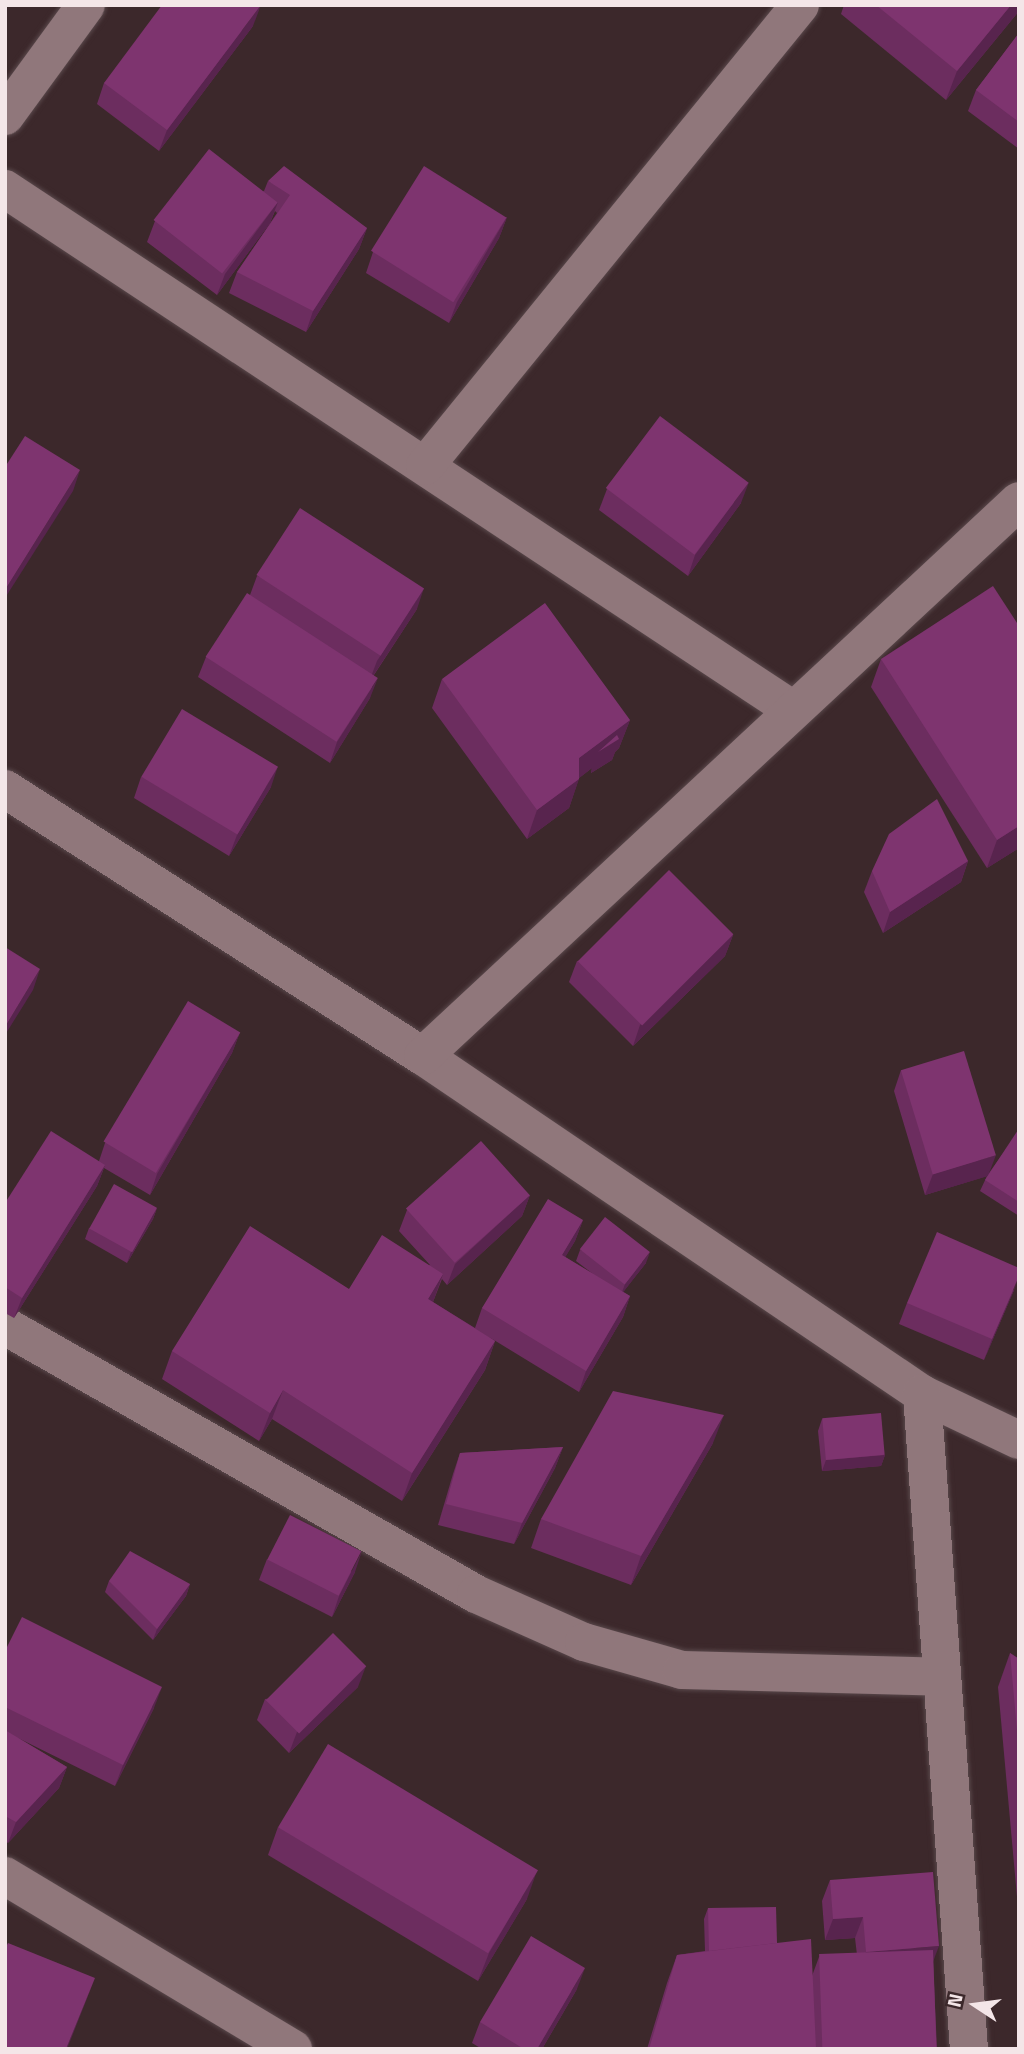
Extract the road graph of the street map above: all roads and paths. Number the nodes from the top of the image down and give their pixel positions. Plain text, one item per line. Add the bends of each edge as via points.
1 (86, 5) edge
2 (800, 5) edge
3 (5, 116) edge
4 (5, 189) edge
5 (425, 466) junction
6 (1019, 501) edge
7 (793, 710) junction
8 (5, 789) edge
9 (424, 1056) junction
10 (5, 1326) edge
11 (922, 1394) junction
12 (1019, 1440) edge
13 (942, 1677) junction
14 (5, 1875) edge
15 (293, 2049) edge
16 (969, 2049) edge

1 - 3 street
2 - 5 street
4 - 5 street
5 - 7 street
6 - 7 street
7 - 9 street
8 - 9 street
9 - 11 street
10 - 13 street via 477,1594 584,1642 682,1670
11 - 12 street
11 - 13 street
13 - 16 street
14 - 15 street

